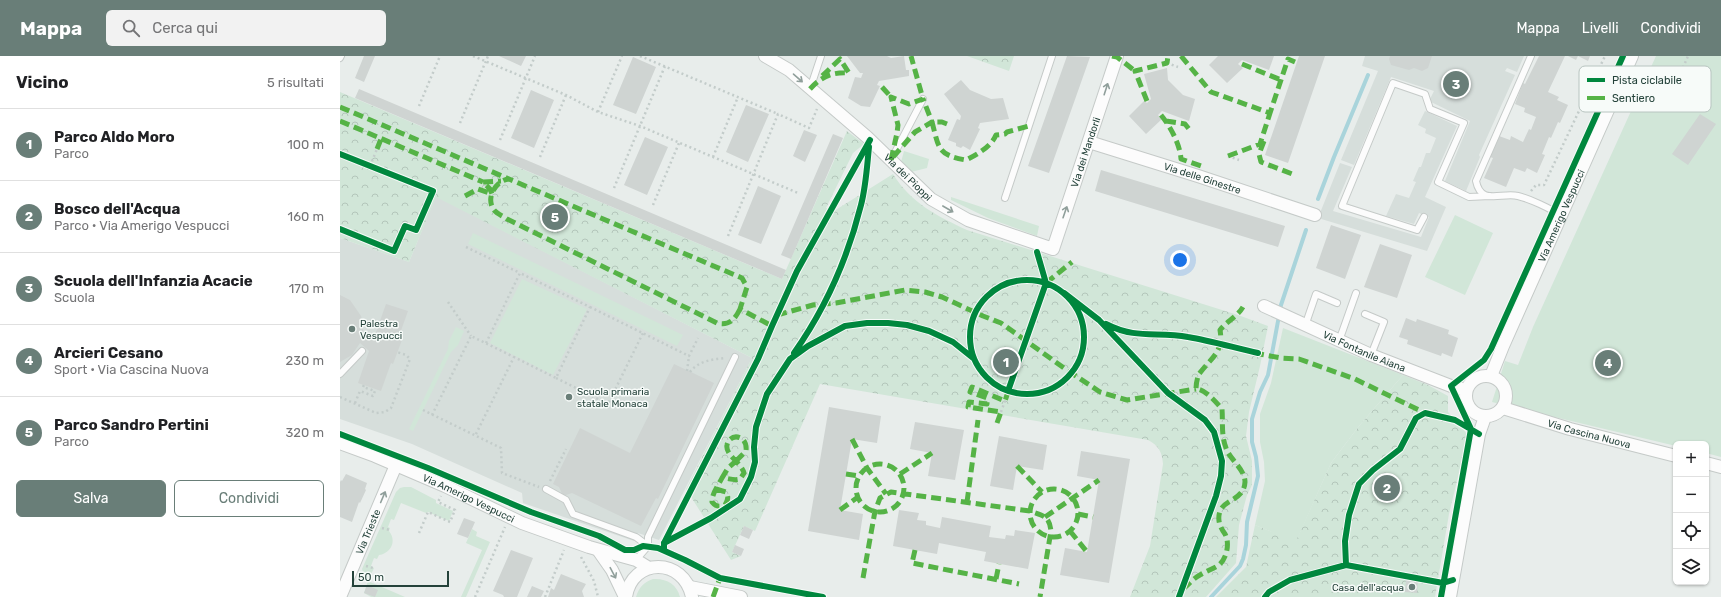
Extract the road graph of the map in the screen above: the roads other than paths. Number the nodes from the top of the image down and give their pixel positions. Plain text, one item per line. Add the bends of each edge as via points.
1 (765, 56) edge
2 (821, 56) edge
3 (1052, 56) edge
4 (1117, 56) edge
5 (1530, 56) edge
6 (1632, 56) edge
7 (1628, 66) edge
8 (810, 88) junction
9 (923, 99) dead end
10 (1607, 112) edge
11 (1089, 142) junction
12 (891, 160) junction
13 (1490, 196) junction
14 (1005, 198) dead end
15 (1315, 215) dead end
16 (1561, 216) junction
17 (1424, 218) dead end
18 (1053, 249) joint
19 (1356, 292) dead end
20 (1338, 303) dead end
21 (1264, 306) dead end
22 (1365, 314) dead end
23 (1305, 326) junction
24 (1339, 340) junction
25 (362, 351) dead end
26 (1371, 355) junction
27 (735, 357) dead end
28 (340, 374) edge
29 (1491, 376) junction
30 (1466, 390) junction
31 (1503, 408) junction
32 (1485, 417) junction
33 (340, 443) edge
34 (1673, 455) edge
35 (1709, 464) edge
36 (396, 466) junction
37 (1721, 467) edge
38 (546, 489) road end
39 (648, 546) junction
40 (598, 550) junction
41 (636, 560) junction
42 (649, 568) junction
43 (691, 592) edge
44 (340, 597) edge
45 (625, 597) edge
46 (740, 597) edge
47 (1450, 597) edge

1 -> 8 street, Via dei Pioppi via 789,70
2 - 8 lane
3 - 14 lane
11 -> 4 street, Via dei Mandorli
5 - 13 lane via 1476,181 1477,189
6 - 7 street, Via Amerigo Vespucci
8 - 12 street, Via dei Pioppi
9 - 12 lane
10 - 16 street, Via Amerigo Vespucci
11 - 15 street, Via delle Ginestre
18 -> 11 street, Via dei Mandorli
12 -> 18 street, Via dei Pioppi via 931,199 968,220
13 - 16 lane via 1520,196 1554,210
13 - 17 lane via 1469,197 1438,182 1464,123 1430,109 1425,94 1393,83 1342,206 1417,230
16 - 29 street, Via Amerigo Vespucci
19 - 24 lane
20 - 23 lane via 1316,294
21 - 23 street, Via Fontanile Aiana
22 - 26 lane via 1384,322
23 - 24 street, Via Fontanile Aiana
24 - 26 street, Via Fontanile Aiana
25 - 28 lane
26 - 30 street, Via Fontanile Aiana
27 - 39 lane via 648,536
29 - 30 street via 1473,380
29 - 31 street via 1506,389 1507,396
30 - 32 street via 1469,408
31 - 32 street via 1492,416
31 - 34 street, Via Cascina Nuova via 1570,429
32 - 47 street via 1479,434
33 - 36 street, Via Amerigo Vespucci
35 - 37 street
36 - 40 street, Via Amerigo Vespucci via 509,517
44 -> 36 street, Via Trieste
38 - 39 lane via 566,500 573,514 636,537
39 - 41 lane
40 - 41 street, Via Amerigo Vespucci
40 -> 45 street via 612,570
41 - 42 street, Via Amerigo Vespucci
42 - 43 street, Via Amerigo Vespucci via 673,570 683,577
42 - 45 street via 632,580
43 - 46 street, Via Amerigo Vespucci

